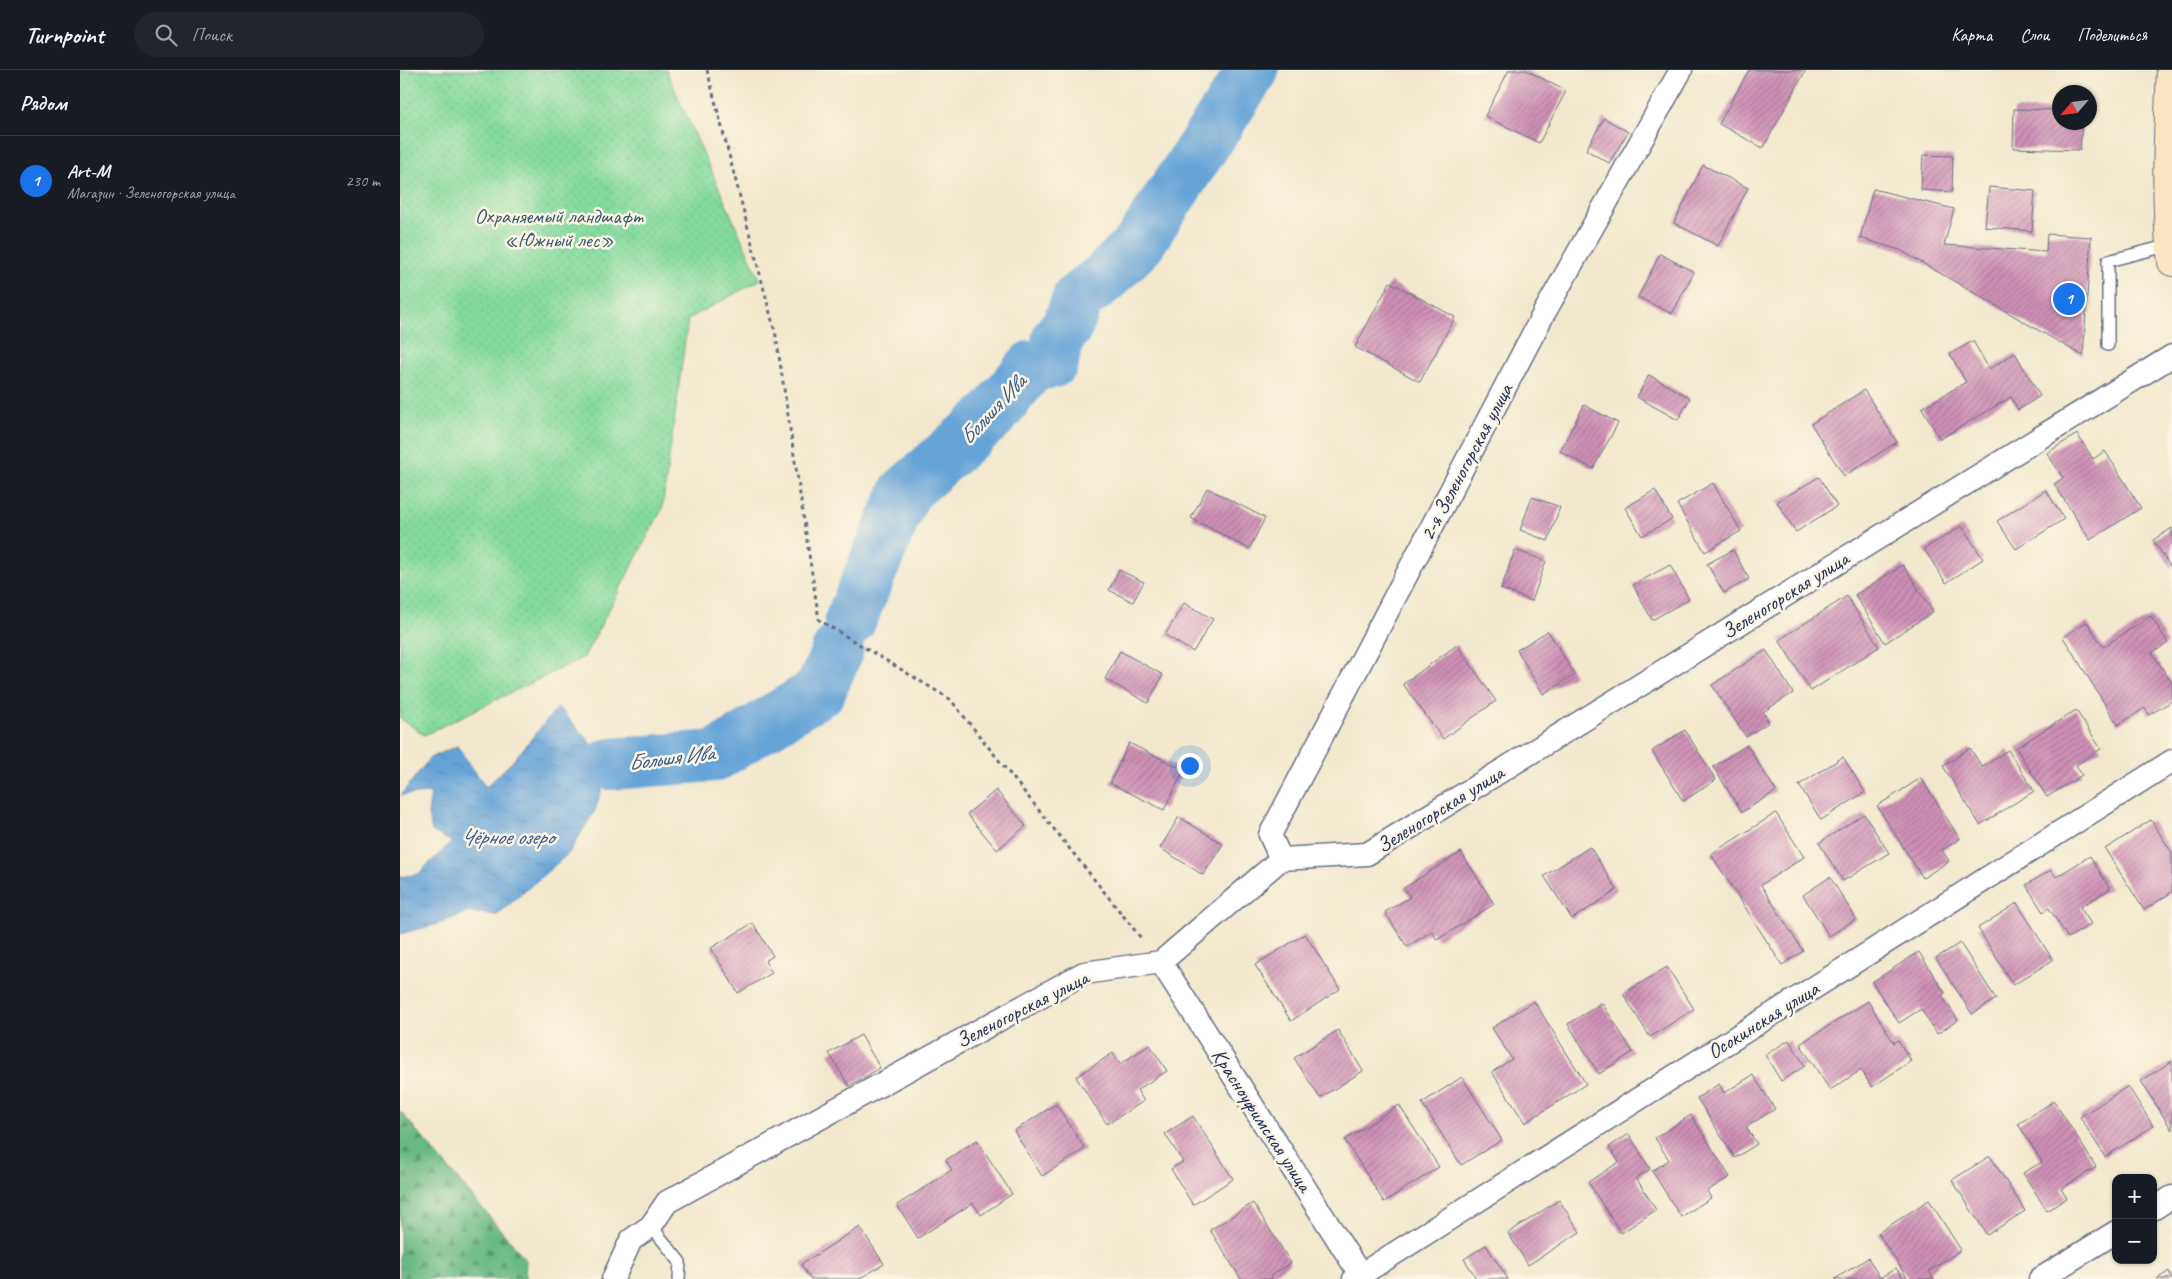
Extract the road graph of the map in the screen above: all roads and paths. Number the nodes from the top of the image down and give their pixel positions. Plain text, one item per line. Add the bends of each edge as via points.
1 (707, 70) edge
2 (1681, 70) edge
3 (2171, 70) edge
4 (2169, 146) edge
5 (2171, 254) edge
6 (2108, 345) dead end
7 (2172, 356) edge
8 (2172, 761) edge
9 (1280, 859) junction
10 (1160, 962) junction
11 (2172, 1197) edge
12 (2157, 1206) edge
13 (651, 1226) junction
14 (2112, 1234) edge
15 (1359, 1278) edge
16 (613, 1279) edge
17 (680, 1279) edge
18 (2040, 1279) edge

1 - 10 path via 776,336 819,620 950,699
2 - 9 street, 2-я Зеленогорская улица via 1543,315 1270,835
3 - 4 main road
4 - 5 main road
5 - 6 lane via 2108,261
7 - 9 street, Зеленогорская улица via 1367,854
8 - 15 street, Осокинская улица
9 - 10 street
10 - 13 street, Зеленогорская улица via 1084,972 667,1202
10 - 15 street, Красноуфимская улица
11 - 12 street
13 - 16 street, Зеленогорская улица via 631,1240
13 - 17 lane via 680,1262
14 - 18 street

